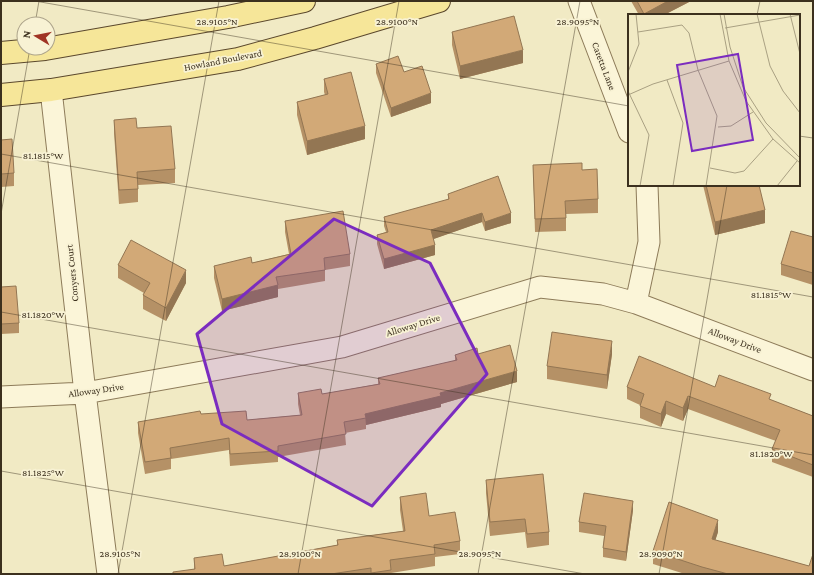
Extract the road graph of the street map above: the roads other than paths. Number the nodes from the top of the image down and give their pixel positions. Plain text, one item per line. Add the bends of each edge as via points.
1 (304, 1) edge
2 (439, 1) edge
3 (579, 1) edge
4 (1, 53) edge
5 (51, 90) junction
6 (1, 95) edge
7 (628, 129) edge
8 (647, 186) edge
9 (636, 303) junction
10 (813, 370) edge
11 (85, 394) junction
12 (1, 397) edge
13 (108, 574) edge

1 - 4 main road via 121,36 45,49
2 - 5 main road, Howland Boulevard via 238,59
3 - 7 street, Caretta Lane
5 - 6 main road, Howland Boulevard
5 - 11 street, Conyers Court
8 - 9 street via 649,242
9 - 10 street, Alloway Drive
9 - 11 street, Alloway Drive via 602,294 540,286 342,347
11 - 12 street, Alloway Drive
11 - 13 street, Conyers Court

